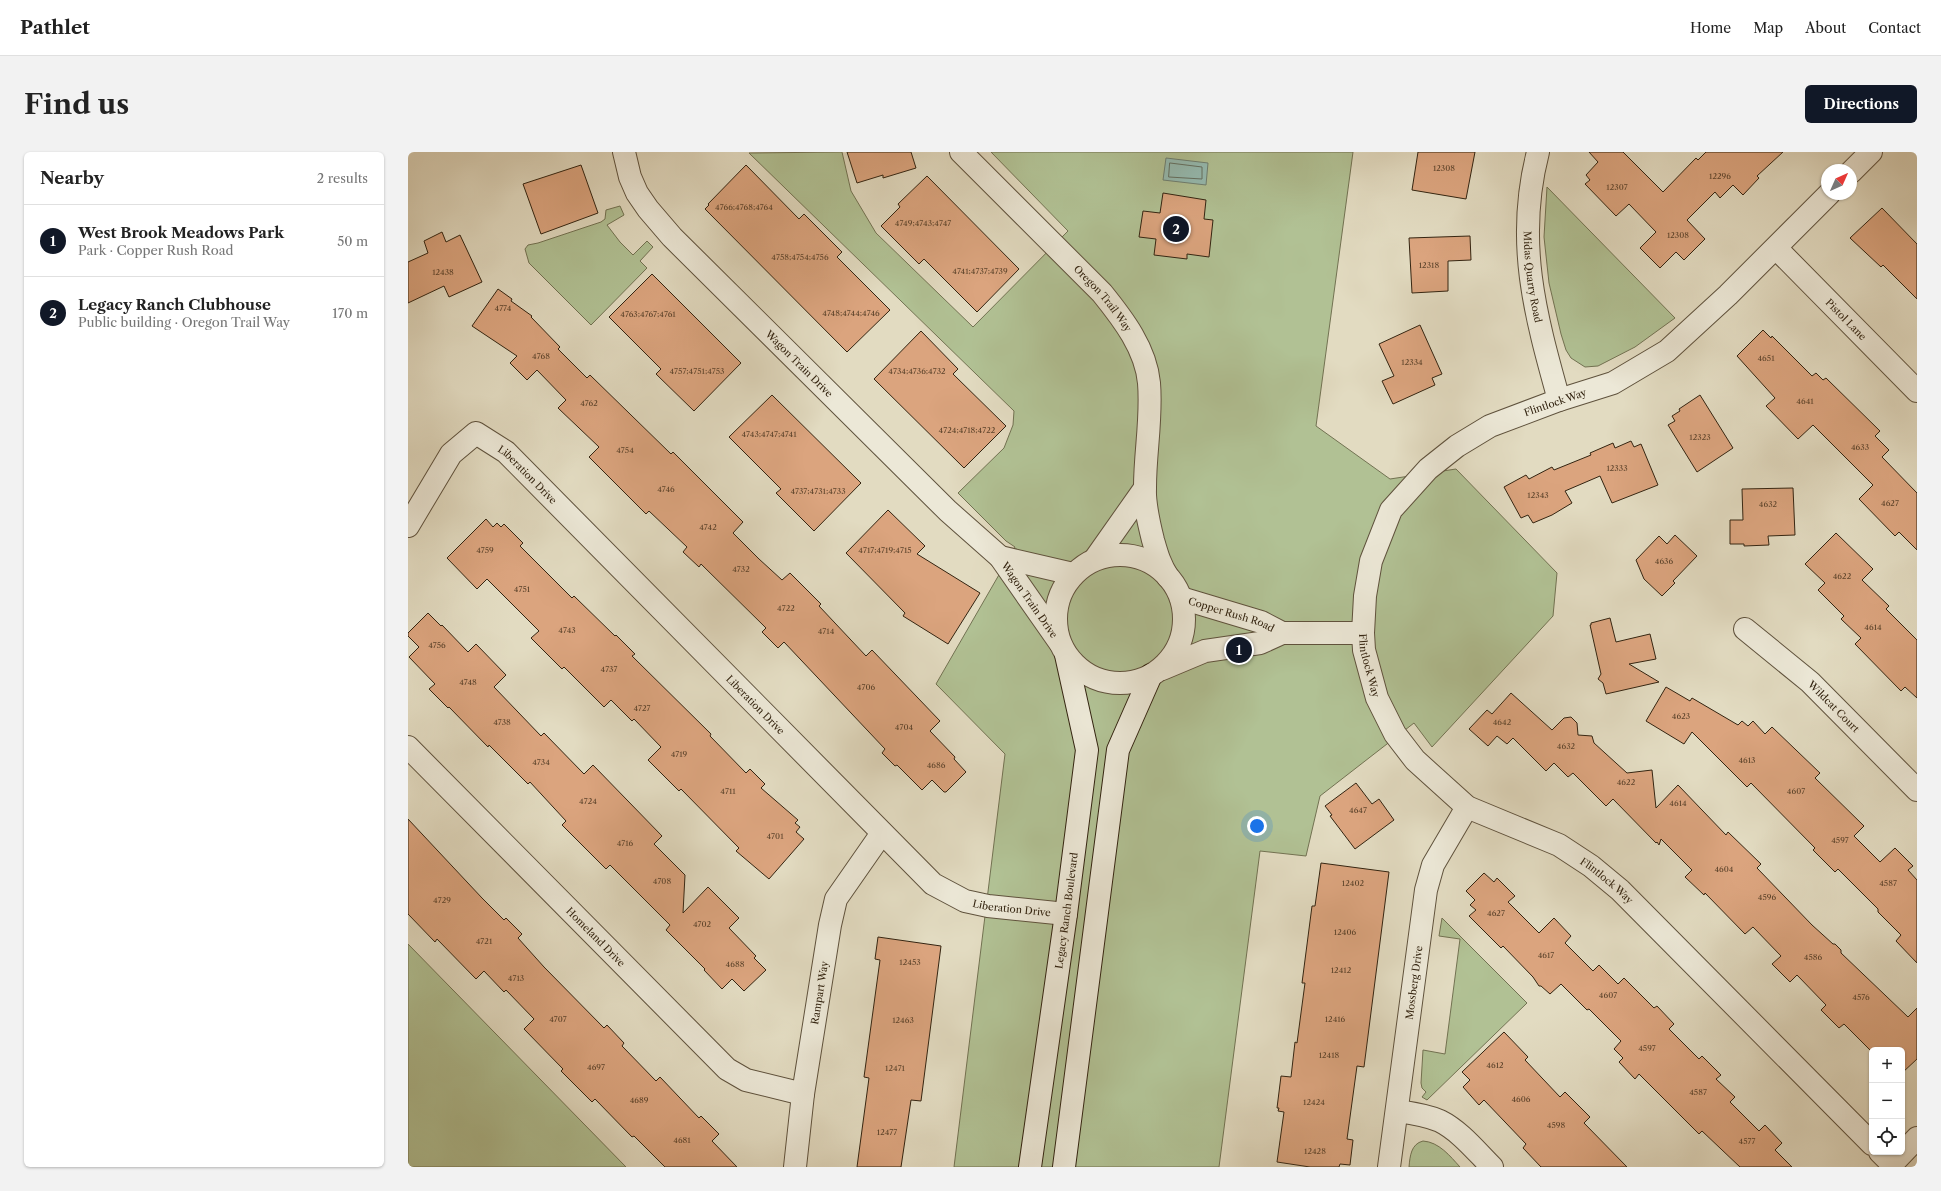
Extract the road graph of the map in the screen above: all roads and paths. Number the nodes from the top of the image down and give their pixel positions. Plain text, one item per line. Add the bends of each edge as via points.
1 (624, 152) edge
2 (961, 152) edge
3 (1538, 152) edge
4 (1871, 152) edge
5 (1857, 166) edge
6 (1823, 200) edge
7 (1776, 248) junction
8 (1917, 391) edge
9 (1559, 400) junction
10 (1144, 488) junction
11 (408, 526) edge
12 (1000, 557) junction
13 (1095, 559) junction
14 (1073, 574) junction
15 (1168, 577) junction
16 (1180, 598) junction
17 (1745, 629) dead end
18 (1282, 633) junction
19 (1363, 633) junction
20 (1063, 649) junction
21 (1155, 673) junction
22 (408, 747) edge
23 (1917, 790) edge
24 (1467, 807) junction
25 (882, 833) junction
26 (1066, 914) junction
27 (803, 1094) junction
28 (1397, 1111) junction
29 (1917, 1138) edge
30 (1869, 1141) edge
31 (1886, 1158) edge
32 (795, 1167) edge
33 (1030, 1167) edge
34 (1064, 1167) edge
35 (1389, 1167) edge
36 (1492, 1167) edge

1 - 12 street, Wagon Train Drive via 637,193 672,237 948,511
2 - 10 street, Oregon Trail Way via 1102,293 1132,335 1149,382
3 - 9 street, Midas Quarry Road via 1530,188 1527,246 1534,300
4 - 5 street
6 - 7 street, Flintlock Way
7 - 8 street, Pistol Lane
7 - 9 street, Flintlock Way via 1667,351 1613,383
9 - 19 street, Flintlock Way via 1490,426 1457,446 1428,469 1391,510 1371,561 1365,596
10 - 13 street
10 - 15 street, Oregon Trail Way via 1160,567
11 - 25 street, Liberation Drive via 450,454 476,433 506,452
12 - 14 street, Wagon Train Drive
12 - 20 street, Wagon Train Drive
13 - 14 street
13 - 15 street via 1114,555 1134,556 1152,564
14 - 20 street via 1062,589 1056,607 1056,625
15 - 16 street
16 - 18 street, Copper Rush Road via 1261,622
16 - 21 street via 1184,618 1182,638 1173,656
17 - 23 street, Wildcat Court via 1810,682
18 - 19 street, Copper Rush Road
18 - 21 street, Copper Rush Road via 1260,643 1205,651
19 - 24 street, Flintlock Way via 1364,650 1377,698 1395,734 1416,760
20 - 21 street via 1079,669 1096,679 1114,683 1133,682
20 - 26 street, Legacy Ranch Boulevard via 1087,750
21 - 34 street via 1118,750
22 - 27 street, Homeland Drive via 727,1069 746,1080
24 - 28 street, Mossberg Drive via 1433,866 1426,890
24 - 30 street, Flintlock Way via 1559,845 1620,890
25 - 26 street, Liberation Drive via 933,884 965,901 988,906
25 - 27 street, Rampart Way via 836,899
26 - 33 street, Legacy Ranch Boulevard
27 - 32 street, Rampart Way
28 - 35 street, Mossberg Drive
28 - 36 street via 1440,1121 1454,1130
29 - 31 street

